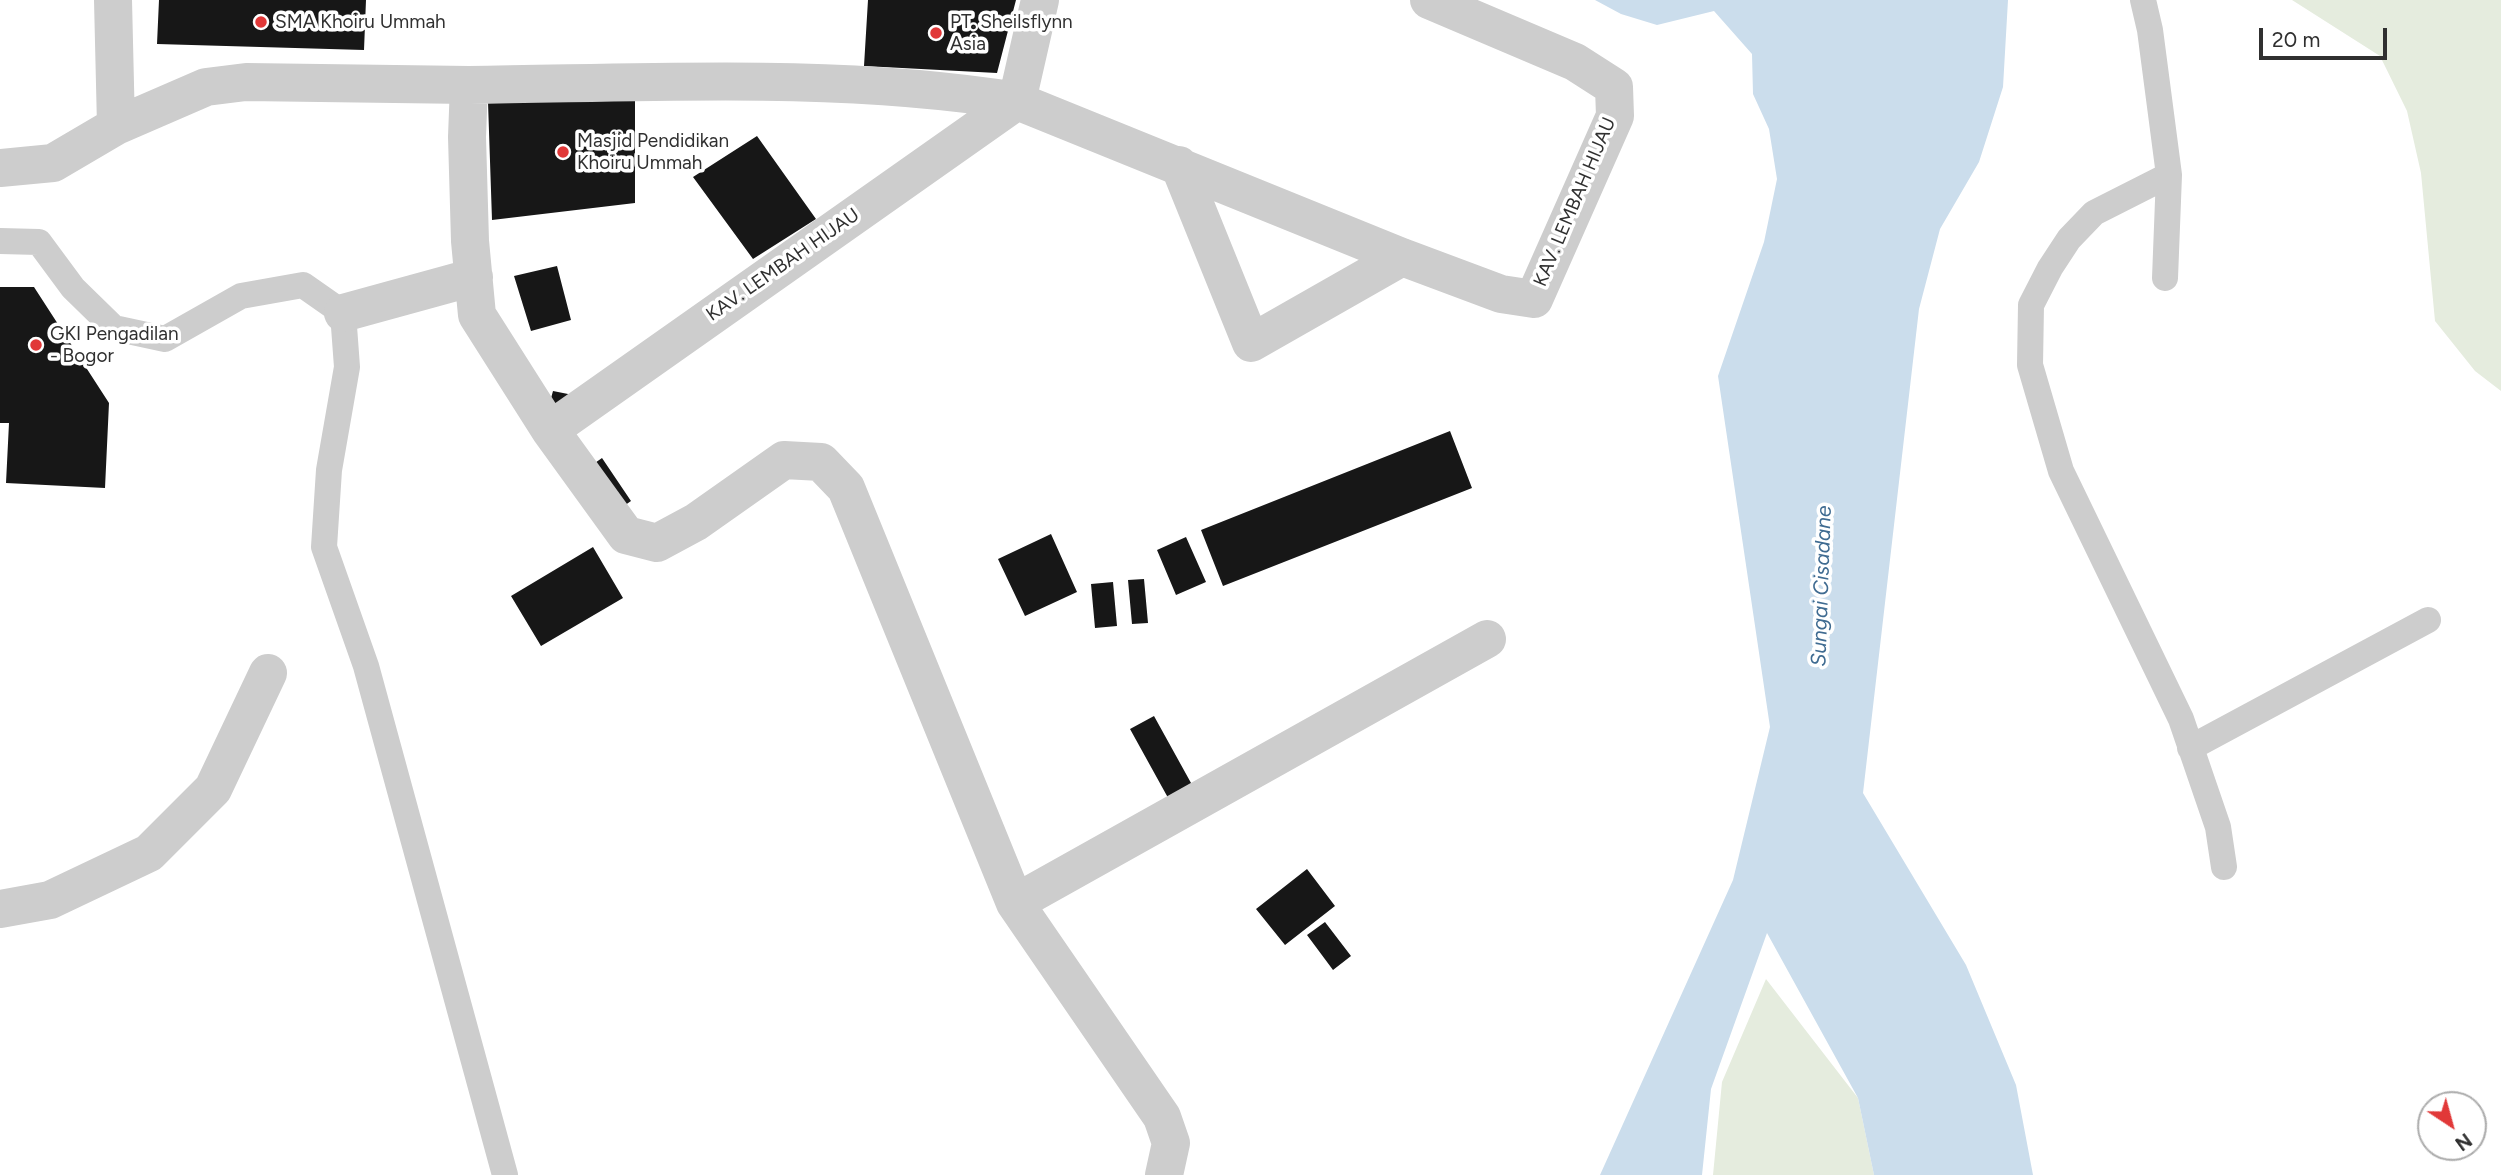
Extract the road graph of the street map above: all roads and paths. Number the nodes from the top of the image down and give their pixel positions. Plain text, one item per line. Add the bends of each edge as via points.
1 (113, 0) edge
2 (1040, 0) edge
3 (1429, 0) edge
4 (2143, 0) edge
5 (469, 85) junction
6 (1017, 100) junction
7 (116, 126) junction
8 (1179, 165) junction
9 (0, 167) edge
10 (2168, 175) junction
11 (0, 241) edge
12 (1402, 257) junction
13 (474, 277) junction
14 (2165, 278) dead end
15 (343, 313) junction
16 (550, 430) junction
17 (2428, 620) dead end
18 (1487, 639) dead end
19 (268, 673) dead end
20 (2190, 748) junction
21 (2224, 867) dead end
22 (1015, 903) junction
23 (0, 909) edge
24 (505, 1175) edge
25 (1164, 1175) edge

1 - 7 street
2 - 6 street
3 - 12 street, KAV. LEMBAH HIJAU via 1575,62 1614,87 1615,116 1534,299 1501,294
4 - 10 lane
5 - 6 street, KAV. LEMBAH HIJAU via 823,82
5 - 7 street, KAV. LEMBAH HIJAU via 246,82 205,87
5 - 13 street
6 - 8 street, KAV. LEMBAH HIJAU
6 - 16 street, KAV. LEMBAH HIJAU
7 - 9 street, KAV. LEMBAH HIJAU via 53,163
8 - 12 street, KAV. LEMBAH HIJAU
8 - 12 street via 1251,343
10 - 14 lane
10 - 20 lane via 2094,213 2069,239 2031,305 2031,365 2061,471 2181,719
11 - 15 lane via 39,242 73,288 114,328 165,339 241,296 303,285
13 - 15 street
13 - 16 street via 477,315
15 - 24 lane via 347,367 329,470 324,547 366,666
16 - 22 street via 626,535 657,543 696,522 784,460 821,462 846,488
17 - 20 lane
18 - 22 street
19 - 23 street via 213,789 149,853 50,900
20 - 21 lane via 2218,827
22 - 25 street via 1162,1117 1171,1143

